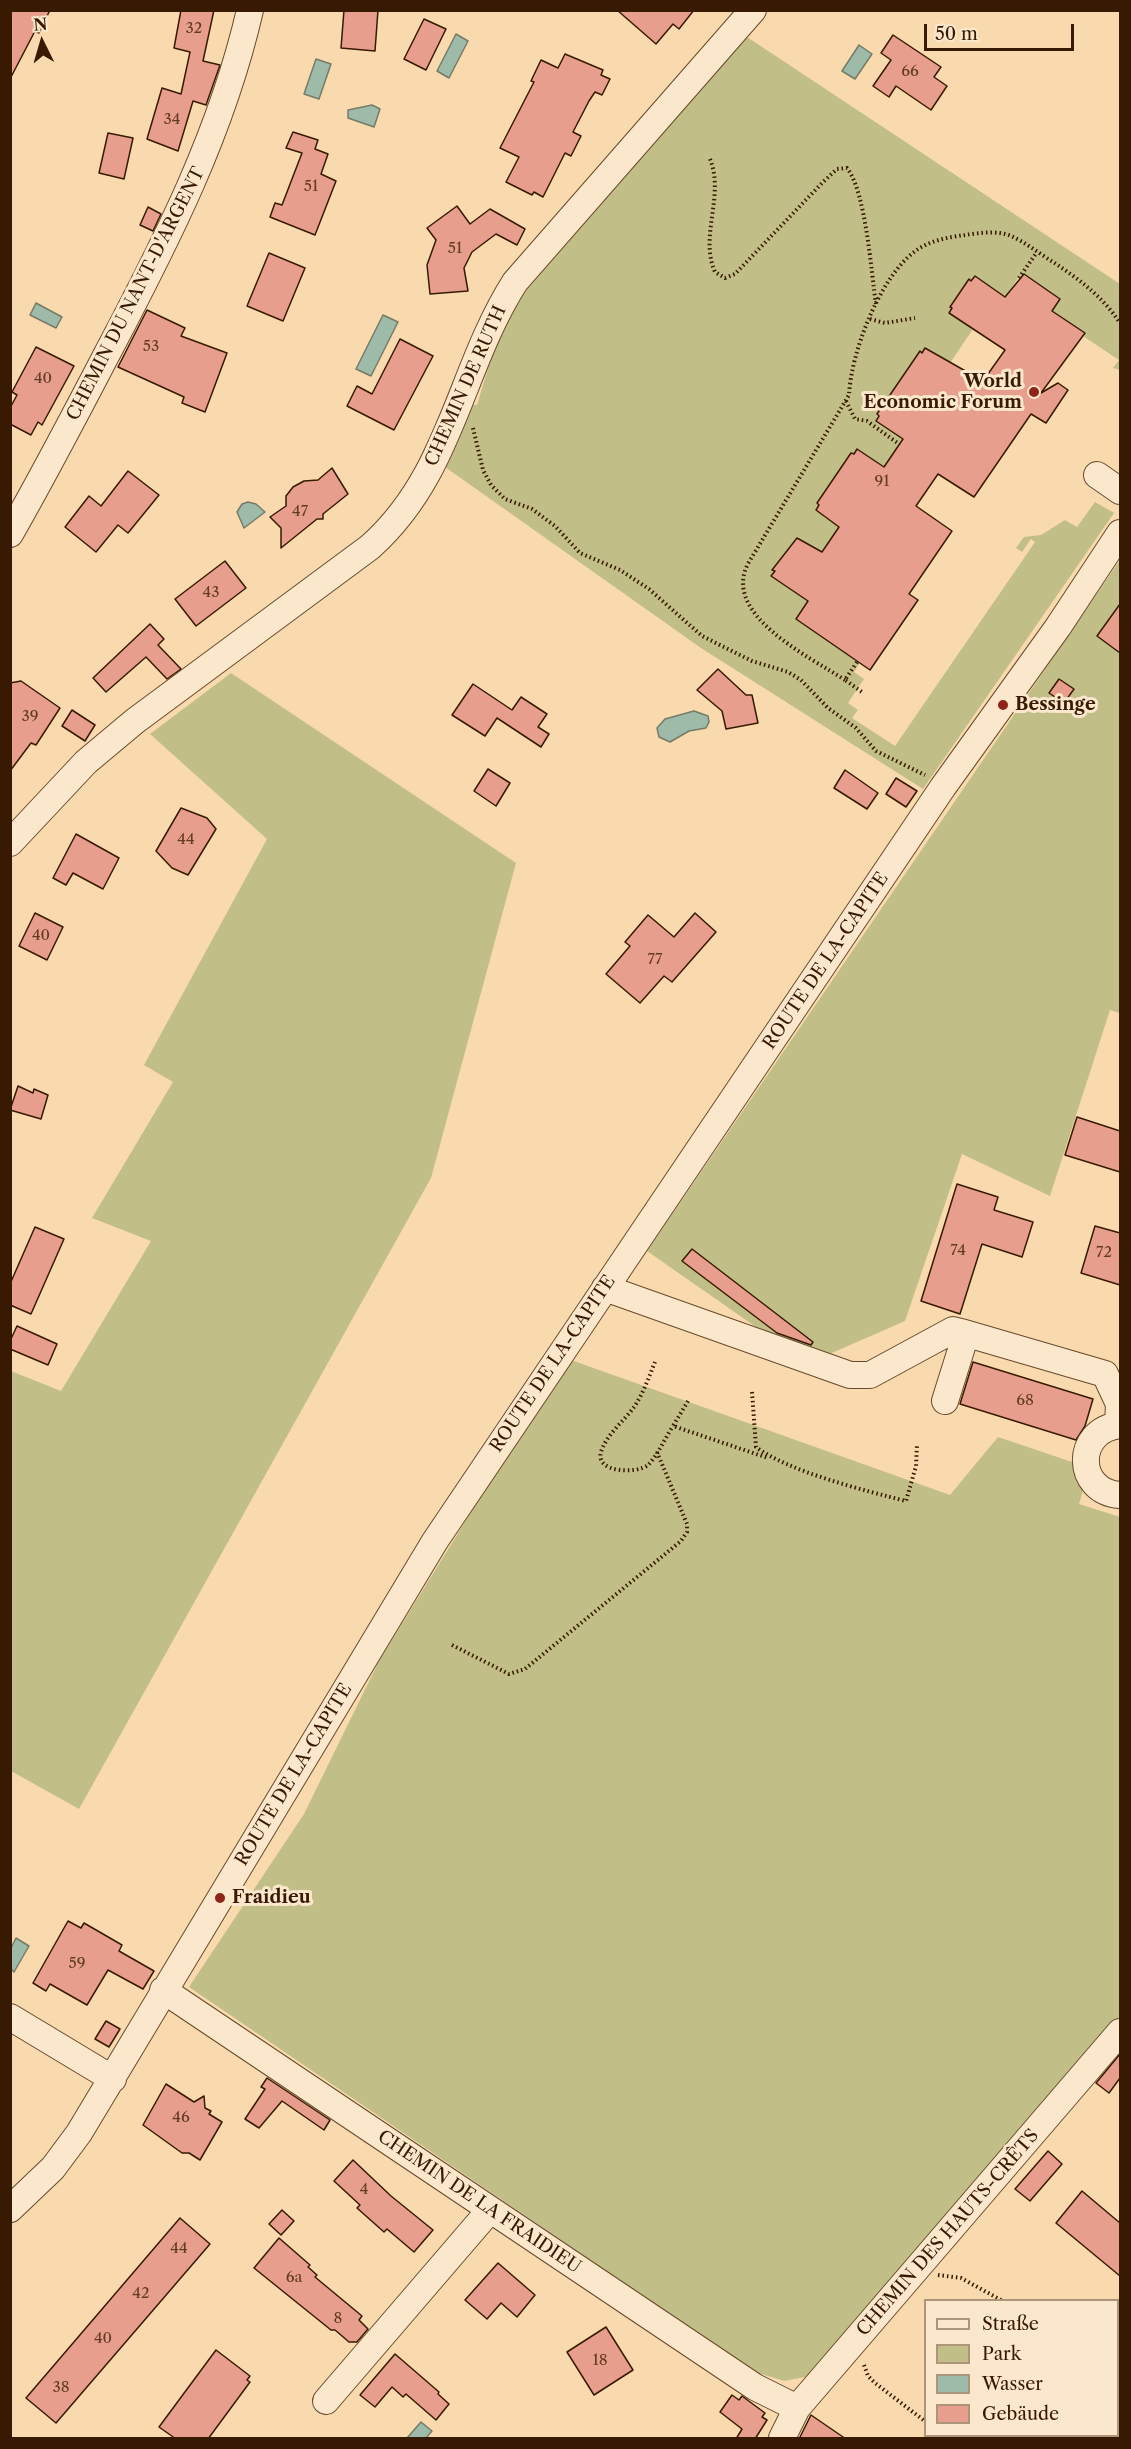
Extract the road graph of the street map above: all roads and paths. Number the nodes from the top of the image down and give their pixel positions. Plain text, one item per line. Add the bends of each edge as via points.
1 (250, 10) edge
2 (753, 10) edge
3 (710, 159) dead end
4 (1037, 252) junction
5 (1019, 278) dead end
6 (876, 305) junction
7 (915, 318) dead end
8 (870, 319) junction
9 (1120, 323) edge
10 (846, 401) junction
11 (472, 422) dead end
12 (899, 444) dead end
13 (22, 490) edge
14 (1120, 532) edge
15 (10, 534) edge
16 (857, 662) dead end
17 (845, 680) junction
18 (862, 692) dead end
19 (943, 787) junction
20 (10, 843) edge
21 (605, 1288) junction
22 (966, 1334) junction
23 (655, 1362) dead end
24 (1113, 1376) edge
25 (752, 1392) dead end
26 (688, 1401) dead end
27 (945, 1401) dead end
28 (1119, 1425) edge
29 (673, 1426) junction
30 (917, 1445) dead end
31 (657, 1452) junction
32 (775, 1459) junction
33 (1120, 1495) edge
34 (452, 1645) dead end
35 (163, 1990) junction
36 (10, 2017) edge
37 (1120, 2032) edge
38 (113, 2079) junction
39 (10, 2209) edge
40 (490, 2210) junction
41 (929, 2283) dead end
42 (998, 2299) edge
43 (865, 2357) dead end
44 (326, 2401) dead end
45 (797, 2408) junction
46 (924, 2420) edge
47 (782, 2439) edge

1 - 13 street, CHEMIN DU NANT-D'ARGENT via 230,85 202,163 166,243
2 - 20 street, CHEMIN DE RUTH via 515,282 498,309 441,451 395,524 370,547 118,735 86,762
3 - 6 path via 717,184 710,256 715,272 725,278 735,274 837,169 847,168 861,204
4 - 5 path
4 - 6 path via 1010,236 993,233 935,242 921,247 905,261
4 - 9 path via 1096,294
6 - 8 path
7 - 8 path via 885,323
8 - 10 path via 853,365
10 - 12 path via 855,419 867,421
10 - 17 path via 741,580 745,599 763,623
11 - 19 path via 483,470 505,499 532,509 555,526 580,553 636,580 709,640 801,680 876,751 920,771
13 - 15 street, CHEMIN DU NANT-D'ARGENT
14 - 19 street, ROUTE DE LA-CAPITE via 1051,637
16 - 17 path
17 - 18 path
19 - 21 street, ROUTE DE LA-CAPITE
21 - 22 street via 850,1375 870,1375 953,1330
21 - 35 street, ROUTE DE LA-CAPITE via 435,1541
22 - 24 street
22 - 27 street
23 - 31 path via 635,1405 601,1452 606,1466 640,1470 650,1464
24 - 28 street
25 - 32 path via 756,1447
26 - 29 path
28 - 33 street via 1093,1439 1086,1463 1099,1488
29 - 31 path
29 - 32 path
30 - 32 path via 916,1466 906,1501
31 - 34 path via 687,1524 681,1540 525,1669 509,1674
35 - 38 street, ROUTE DE LA-CAPITE
35 - 40 street, CHEMIN DE LA FRAIDIEU
36 - 38 street
37 - 45 street, CHEMIN DES HAUTS-CRÊTS
38 - 39 street, ROUTE DE LA-CAPITE via 53,2168
40 - 44 street
40 - 45 street, CHEMIN DE LA FRAIDIEU via 755,2386
41 - 42 path via 937,2275 961,2278
43 - 46 path via 864,2370 868,2376
45 - 47 street, CHEMIN DES HAUTS-CRÊTS

